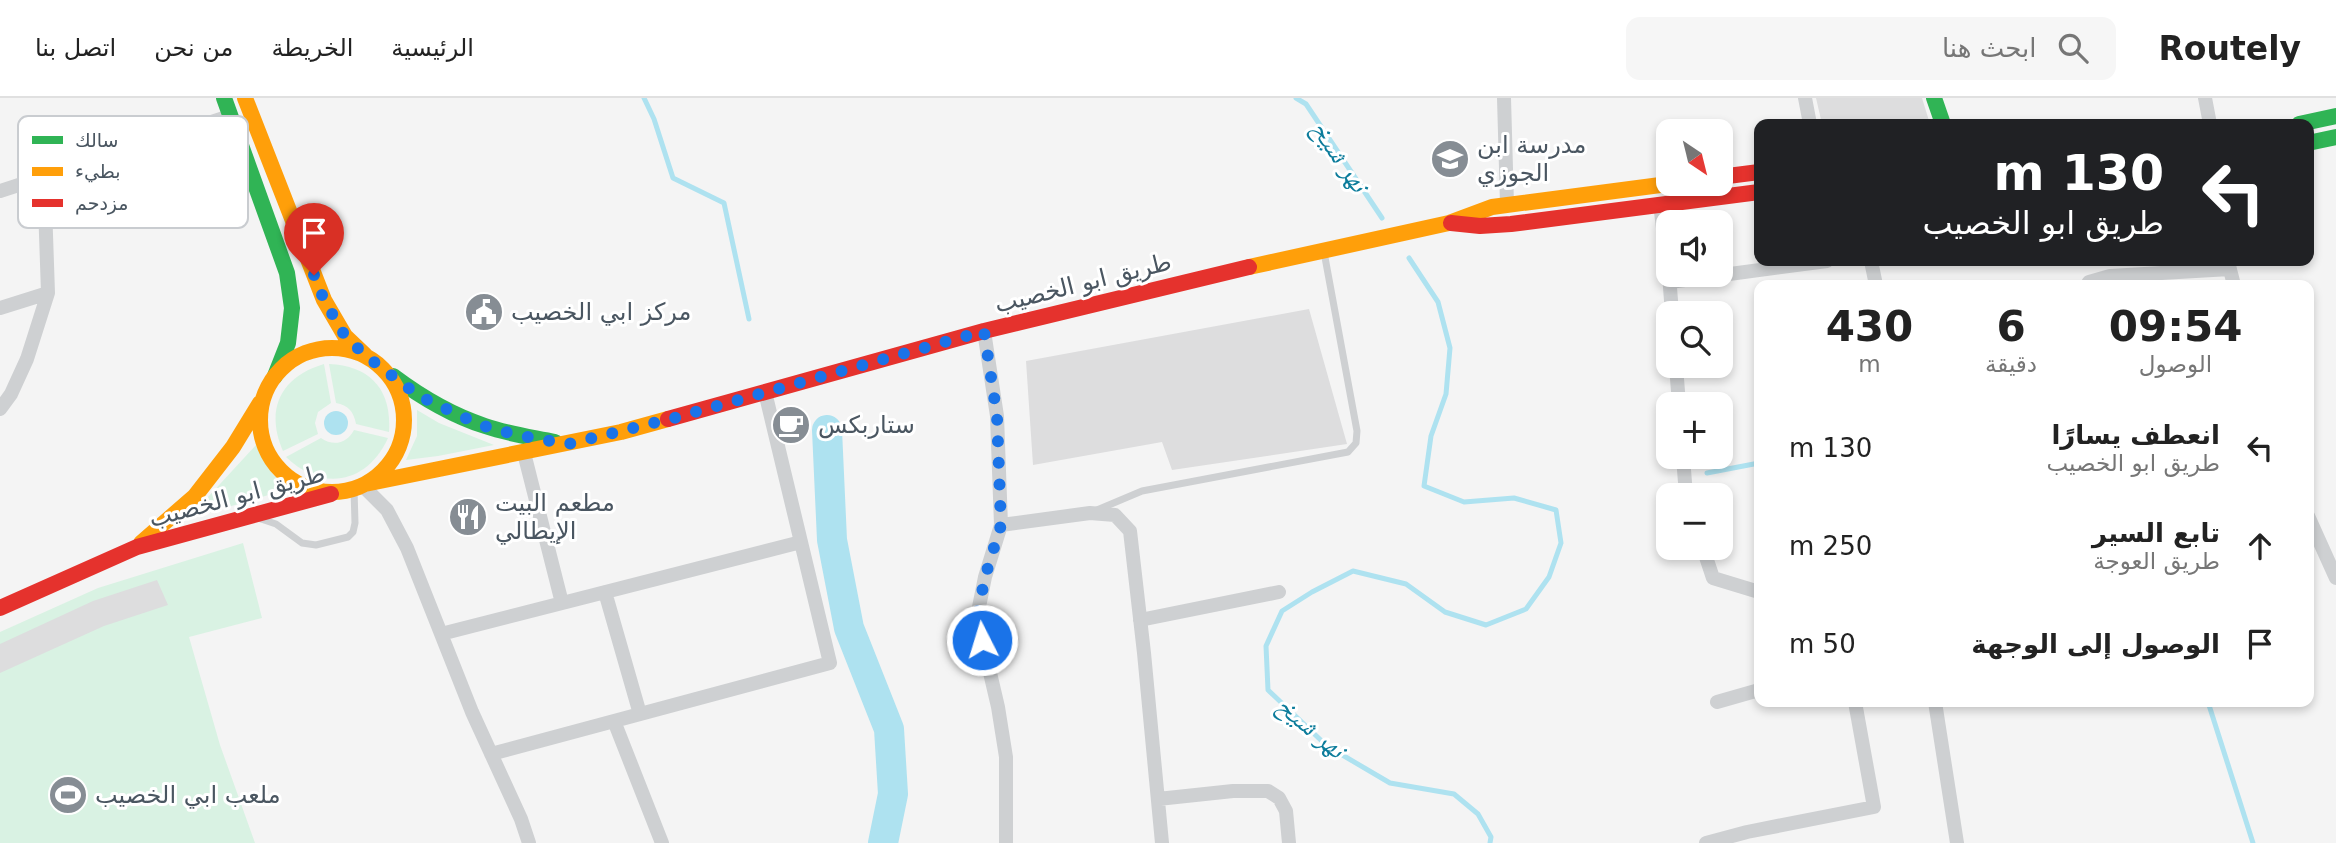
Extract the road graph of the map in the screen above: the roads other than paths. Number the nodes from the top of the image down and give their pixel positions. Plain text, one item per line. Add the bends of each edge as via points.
1 (224, 98) edge
2 (246, 98) edge
3 (1504, 98) edge
4 (1805, 98) edge
5 (1934, 98) edge
6 (2205, 98) edge
7 (230, 116) edge
8 (2336, 116) edge
9 (1809, 119) edge
10 (1941, 119) edge
11 (2209, 119) edge
12 (2314, 121) edge
13 (2336, 137) edge
14 (2314, 142) edge
15 (248, 166) edge
16 (1754, 173) edge
17 (1733, 175) edge
18 (18, 185) edge
19 (1656, 185) edge
20 (0, 191) edge
21 (1754, 193) edge
22 (1507, 204) junction
23 (1660, 204) junction
24 (1661, 210) edge
25 (1449, 223) junction
26 (46, 228) edge
27 (1323, 249) junction
28 (1783, 266) edge
29 (2218, 266) edge
30 (1733, 272) edge
31 (2095, 280) edge
32 (48, 293) junction
33 (0, 308) edge
34 (984, 331) junction
35 (365, 355) junction
36 (383, 368) junction
37 (275, 376) junction
38 (765, 392) junction
39 (265, 394) junction
40 (0, 409) edge
41 (568, 444) junction
42 (524, 453) junction
43 (357, 487) junction
44 (1090, 513) junction
45 (250, 516) junction
46 (1001, 525) junction
47 (2314, 529) edge
48 (801, 542) junction
49 (137, 547) junction
50 (1707, 560) edge
51 (2336, 578) edge
52 (1754, 590) edge
53 (605, 592) junction
54 (1279, 592) dead end
55 (562, 603) junction
56 (0, 608) edge
57 (1140, 620) junction
58 (441, 634) junction
59 (1754, 691) edge
60 (1717, 702) dead end
61 (1856, 707) edge
62 (1935, 707) edge
63 (640, 714) junction
64 (614, 721) junction
65 (491, 754) junction
66 (1158, 799) junction
67 (529, 843) edge
68 (662, 843) edge
69 (1006, 843) edge
70 (1162, 843) edge
71 (1289, 843) edge
72 (1706, 843) edge
73 (1956, 843) edge

1 - 7 main road
2 - 35 main road via 324,300 345,336
3 - 22 street
4 - 9 street
5 - 10 main road
6 - 11 street
8 - 12 main road
13 - 14 main road
15 - 37 main road via 287,273 292,308 288,343
16 - 17 main road
18 - 20 street
19 - 22 main road, طريق ابو الخصيب
21 - 23 main road, طريق ابو الخصيب
22 - 25 main road, طريق ابو الخصيب
23 - 24 street
23 - 25 main road, طريق ابو الخصيب via 1496,226
25 - 27 main road, طريق ابو الخصيب
26 - 32 street
27 - 34 main road, طريق ابو الخصيب
27 - 44 lane via 1356,443 1348,452 1142,491
28 - 30 street
29 - 31 street
32 - 33 street
32 - 40 street via 27,359
34 - 38 main road, طريق ابو الخصيب
34 - 46 street via 997,416
35 - 36 main road
35 - 37 main road via 346,349 307,352
36 - 41 main road, طريق ابو الخصيب via 419,396 461,417 498,430
36 - 43 main road via 402,403 401,440 383,471
37 - 39 main road
38 - 41 main road, طريق ابو الخصيب
38 - 48 street
39 - 43 main road via 260,415 262,437 285,475 326,492
39 - 49 main road, طريق ابو الخصيب via 233,447 195,496
41 - 42 main road, طريق ابو الخصيب
42 - 43 main road, طريق ابو الخصيب
42 - 55 street
43 - 45 main road, طريق ابو الخصيب
43 - 45 lane via 354,532 348,537 316,545 302,542 276,524
43 - 58 street via 387,510
44 - 46 street
44 - 57 street via 1115,515 1130,531
45 - 49 main road, طريق ابو الخصيب
46 - 69 street via 977,617 1006,757
47 - 51 street
48 - 53 street
48 - 63 street via 830,663
49 - 56 main road, طريق ابو الخصيب
50 - 52 street via 1713,578
53 - 55 street
53 - 63 street
54 - 57 street
55 - 58 street
57 - 66 street
58 - 65 street
59 - 60 street
61 - 72 street via 1874,807
62 - 73 street
63 - 64 street
64 - 65 street
64 - 68 street
65 - 67 street
66 - 70 street
66 - 71 street via 1268,791 1286,811

